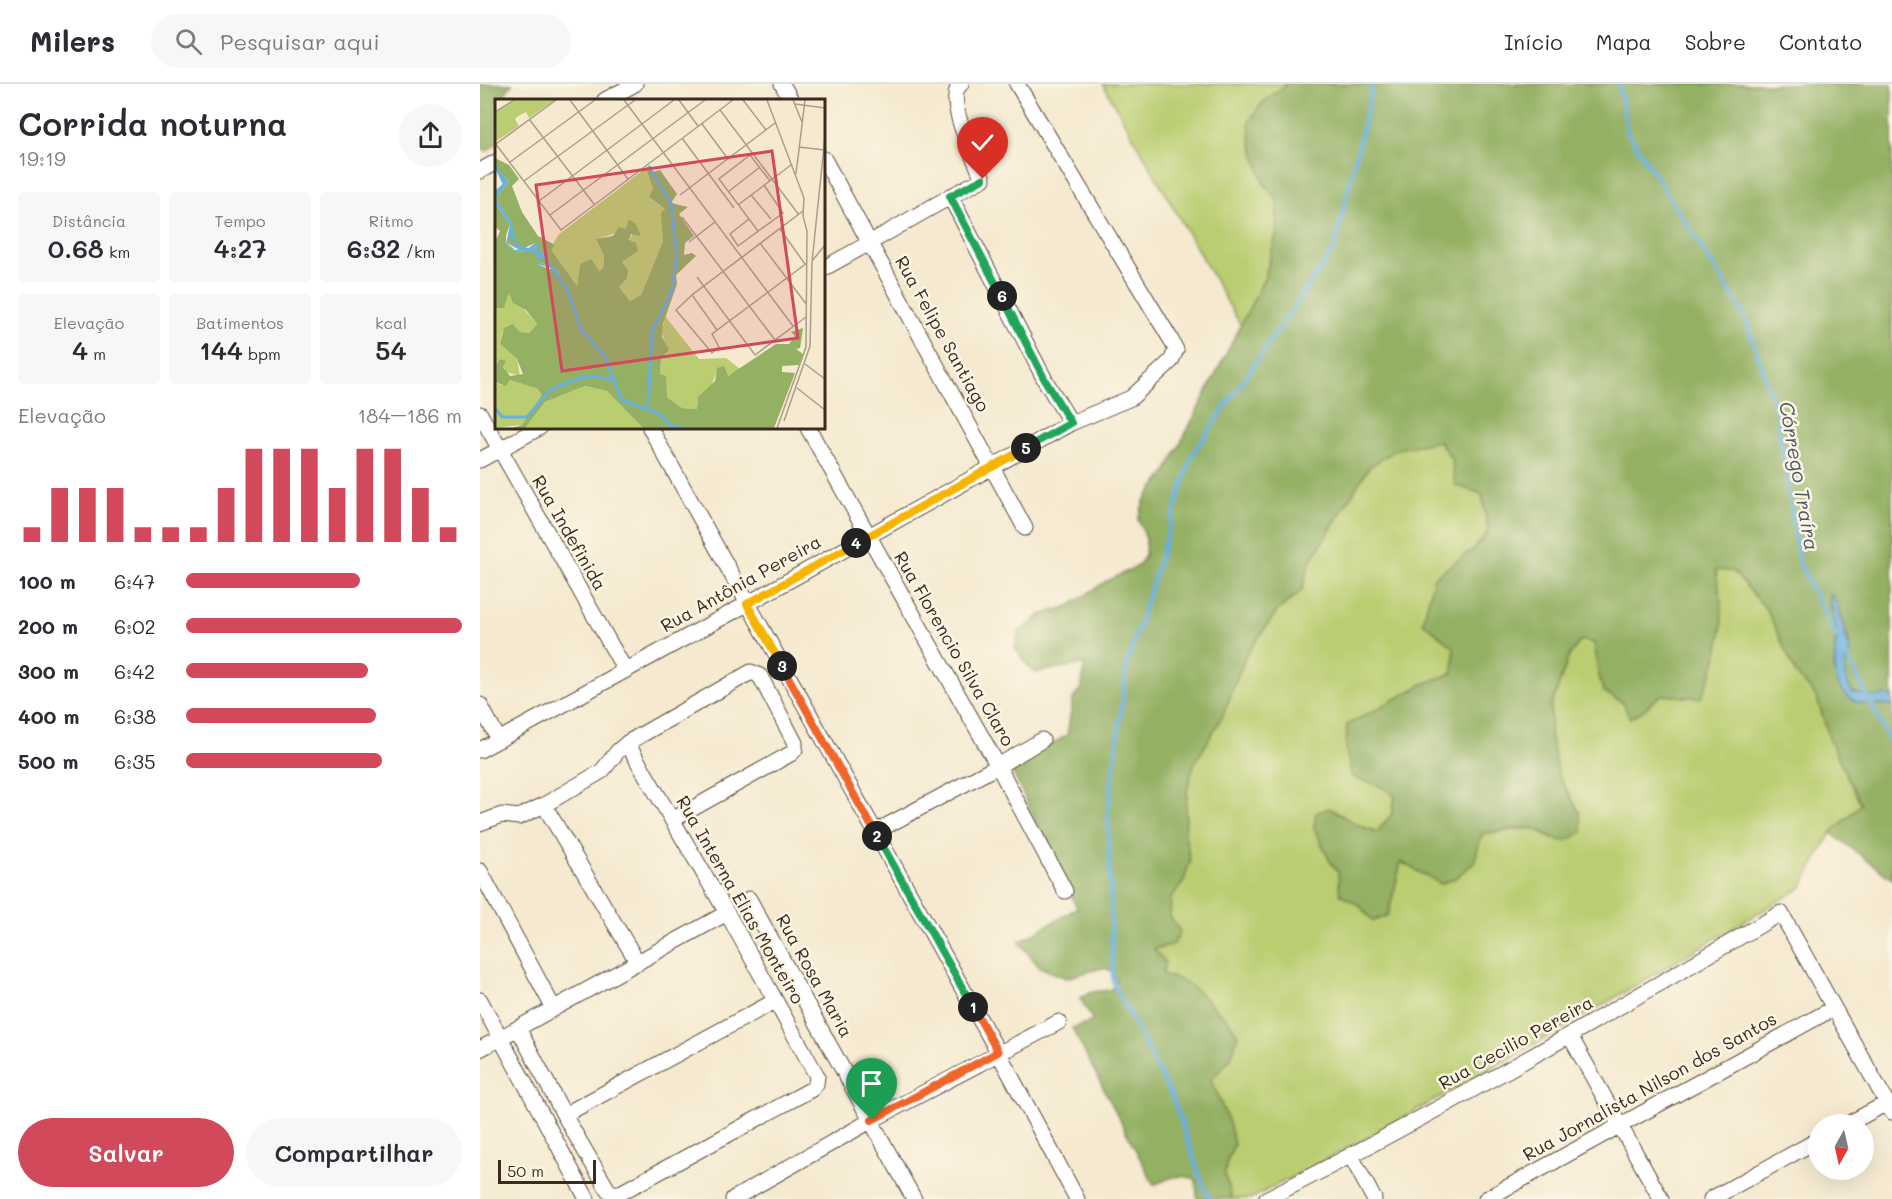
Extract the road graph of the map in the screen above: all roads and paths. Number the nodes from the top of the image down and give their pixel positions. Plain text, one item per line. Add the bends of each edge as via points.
1 (782, 84) edge
2 (961, 84) edge
3 (1017, 84) edge
4 (628, 92) edge
5 (608, 99) edge
6 (790, 99) edge
7 (825, 161) edge
8 (495, 163) edge
9 (480, 171) edge
10 (950, 196) junction
11 (870, 244) junction
12 (825, 267) edge
13 (480, 414) edge
14 (1071, 423) junction
15 (537, 429) edge
16 (651, 429) edge
17 (808, 429) edge
18 (499, 450) junction
19 (480, 460) edge
20 (993, 466) junction
21 (1025, 528) dead end
22 (868, 537) junction
23 (747, 604) junction
24 (625, 670) junction
25 (480, 705) edge
26 (499, 740) junction
27 (1042, 740) dead end
28 (627, 743) junction
29 (480, 750) edge
30 (998, 766) junction
31 (544, 805) junction
32 (672, 820) junction
33 (480, 823) edge
34 (875, 831) junction
35 (480, 871) edge
36 (1065, 891) dead end
37 (749, 899) dead end
38 (727, 913) junction
39 (638, 963) junction
40 (480, 1000) edge
41 (775, 1001) junction
42 (1834, 1008) junction
43 (554, 1009) junction
44 (1059, 1022) dead end
45 (518, 1028) junction
46 (1570, 1035) junction
47 (499, 1038) junction
48 (480, 1048) edge
49 (998, 1052) junction
50 (1889, 1107) edge
51 (1872, 1114) edge
52 (564, 1115) junction
53 (872, 1120) junction
54 (1620, 1125) junction
55 (1808, 1146) edge
56 (1350, 1156) junction
57 (741, 1197) edge
58 (586, 1199) edge
59 (914, 1199) edge
60 (1077, 1199) edge
61 (1266, 1199) edge
62 (1374, 1199) edge
63 (1486, 1199) edge
64 (1661, 1199) edge
65 (1711, 1199) edge

1 - 6 street
2 - 10 street via 954,95 956,111 983,179
3 - 14 street, Rua Antônia Pereira via 1176,350 1171,361 1131,398
4 - 5 street
7 - 11 street, Rua Felipe Santiago
8 - 9 street
10 - 11 street
10 - 14 street
11 - 12 street
11 - 20 street, Rua Felipe Santiago
13 - 18 street, Rua Indefinida
14 - 20 street, Rua Antônia Pereira
15 - 18 street
16 - 23 street
17 - 22 street, Rua Florencio Silva Claro
18 - 19 street
18 - 24 street, Rua Indefinida
20 - 21 street, Rua Felipe Santiago
20 - 22 street, Rua Antônia Pereira
22 - 23 street, Rua Antônia Pereira
22 - 30 street, Rua Florencio Silva Claro
23 - 24 street, Rua Antônia Pereira
23 - 34 street
24 - 26 street, Rua Antônia Pereira
25 - 26 street
26 - 29 street, Rua Antônia Pereira
27 - 30 street
28 - 31 street via 603,771
28 - 32 street, Rua Interna Elias Monteiro
28 - 32 street via 751,672 760,676 795,749
30 - 34 street
30 - 36 street, Rua Florencio Silva Claro
31 - 33 street via 519,817 502,815
31 - 39 street
32 - 38 street, Rua Interna Elias Monteiro
34 - 49 street
35 - 43 street
37 - 53 street, Rua Rosa Maria
38 - 39 street
38 - 41 street, Rua Interna Elias Monteiro
39 - 43 street
40 - 47 street
41 - 52 street
41 - 52 street, Rua Interna Elias Monteiro via 817,1076 812,1089 622,1192 608,1191
42 - 46 street, Rua Cecilio Pereira via 1781,913
42 - 50 street
42 - 54 street, Rua Jornalista Nilson dos Santos
43 - 45 street
44 - 49 street
45 - 47 street
45 - 52 street
46 - 54 street
46 - 56 street, Rua Cecilio Pereira
47 - 48 street
47 - 58 street
49 - 53 street
49 - 60 street
50 - 51 street
53 - 57 street
53 - 59 street, Rua Rosa Maria
54 - 63 street, Rua Jornalista Nilson dos Santos
54 - 64 street
55 - 65 street
56 - 61 street, Rua Cecilio Pereira
56 - 62 street

